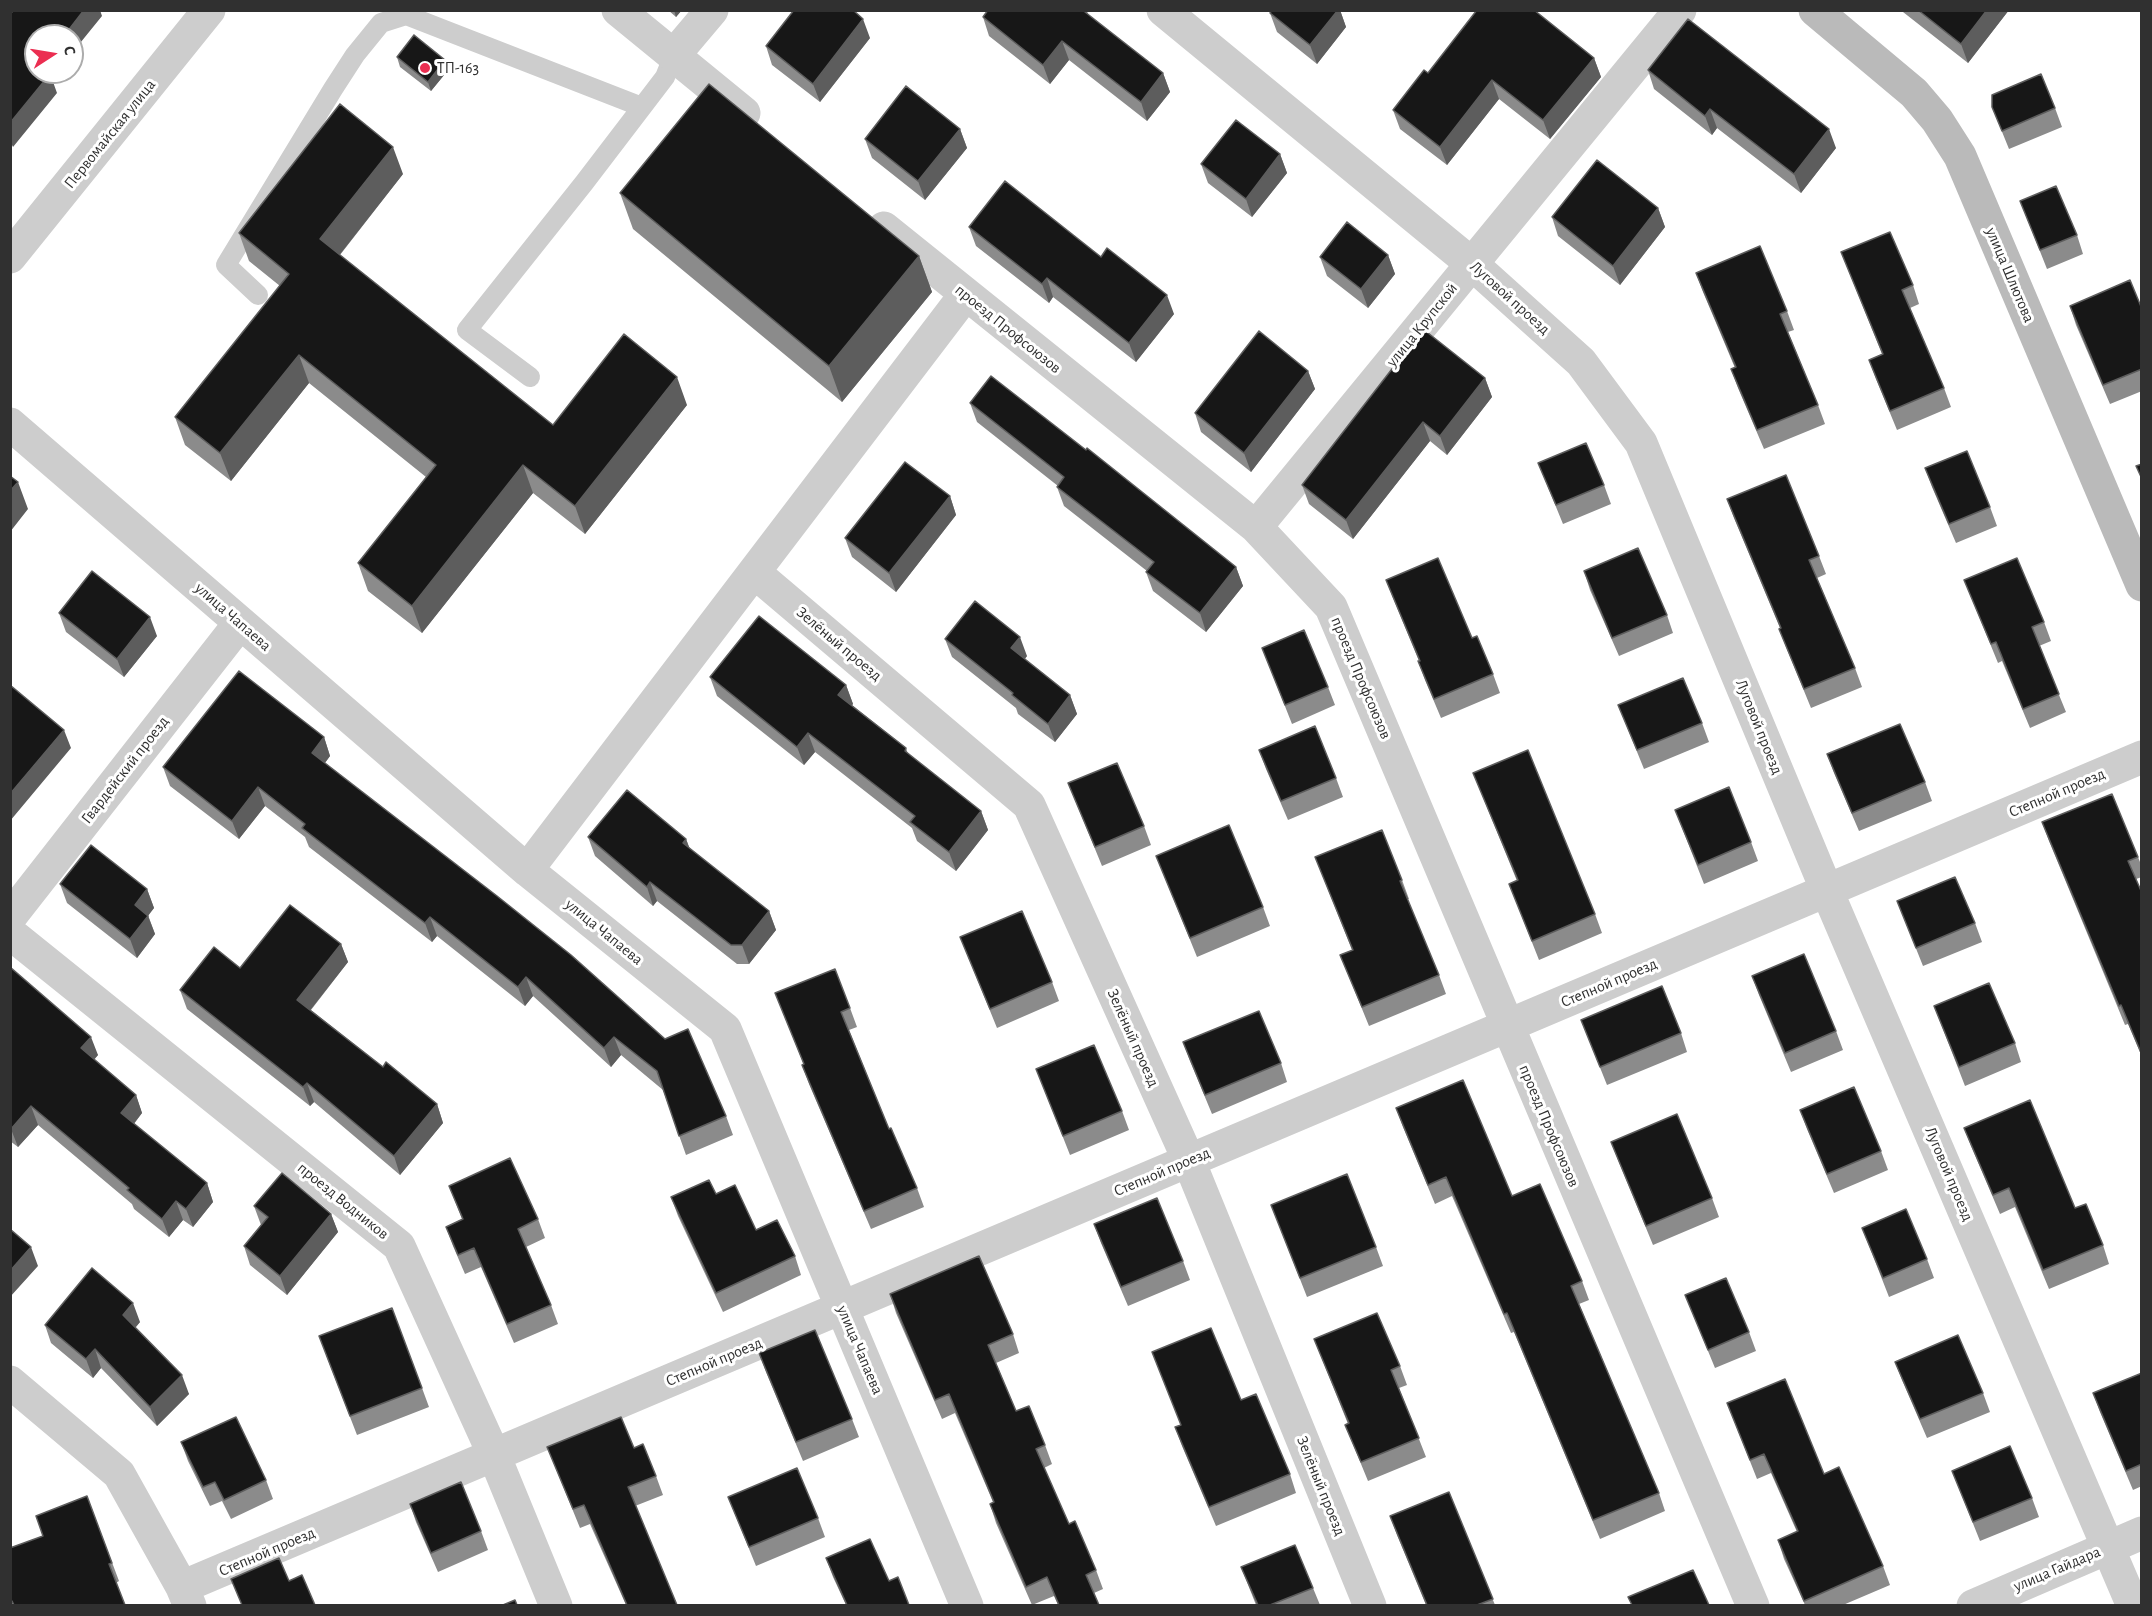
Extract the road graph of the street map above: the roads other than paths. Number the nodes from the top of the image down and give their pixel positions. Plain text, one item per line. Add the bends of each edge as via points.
1 (209, 10) edge
2 (618, 10) edge
3 (712, 10) edge
4 (1162, 10) edge
5 (1680, 10) edge
6 (1815, 10) edge
7 (674, 55) junction
8 (642, 107) junction
9 (765, 130) edge
10 (865, 213) edge
11 (10, 257) edge
12 (1472, 264) junction
13 (258, 295) dead end
14 (965, 295) junction
15 (530, 377) dead end
16 (10, 424) edge
17 (1256, 527) junction
18 (754, 572) junction
19 (2142, 585) edge
20 (240, 623) junction
21 (2142, 757) edge
22 (527, 870) junction
23 (1827, 891) junction
24 (10, 917) edge
25 (10, 933) edge
26 (1507, 1026) junction
27 (1188, 1161) junction
28 (843, 1308) junction
29 (10, 1382) edge
30 (494, 1455) junction
31 (2142, 1533) edge
32 (2109, 1547) junction
33 (186, 1596) edge
34 (556, 1605) edge
35 (967, 1605) edge
36 (1370, 1605) edge
37 (1753, 1605) edge
38 (1973, 1605) edge
39 (2133, 1605) edge

1 - 11 street, Первомайская улица
2 - 7 street
3 - 7 street
4 - 12 street, Луговой проезд
5 - 12 street, улица Крупской
6 - 19 main road, улица Шлютова via 1914,93 1960,156
7 - 8 lane via 665,77
7 - 9 street
8 - 13 lane via 406,15 381,23 333,89 226,265
8 - 15 lane via 467,330
10 - 14 street, проезд Профсоюзов
12 - 17 street, улица Крупской
12 - 23 street, Луговой проезд via 1581,362 1641,443
14 - 17 street, проезд Профсоюзов
14 - 18 street
16 - 20 street, улица Чапаева
17 - 26 street, проезд Профсоюзов via 1331,607
18 - 22 street
18 - 27 street, Зелёный проезд via 1029,804
20 - 22 street, улица Чапаева
20 - 24 street, Гвардейский проезд
21 - 23 street, Степной проезд
22 - 28 street, улица Чапаева via 725,1029
23 - 26 street, Степной проезд
23 - 32 street, Луговой проезд
25 - 30 street, проезд Водников via 399,1246
26 - 27 street, Степной проезд
26 - 37 street, проезд Профсоюзов
27 - 28 street, Степной проезд
27 - 36 street, Зелёный проезд
28 - 30 street, Степной проезд
28 - 35 street, улица Чапаева
29 - 33 street via 119,1473
30 - 33 street, Степной проезд
30 - 34 street, проезд Водников
31 - 32 street, улица Гайдара
32 - 38 street, улица Гайдара
32 - 39 street, Луговой проезд

